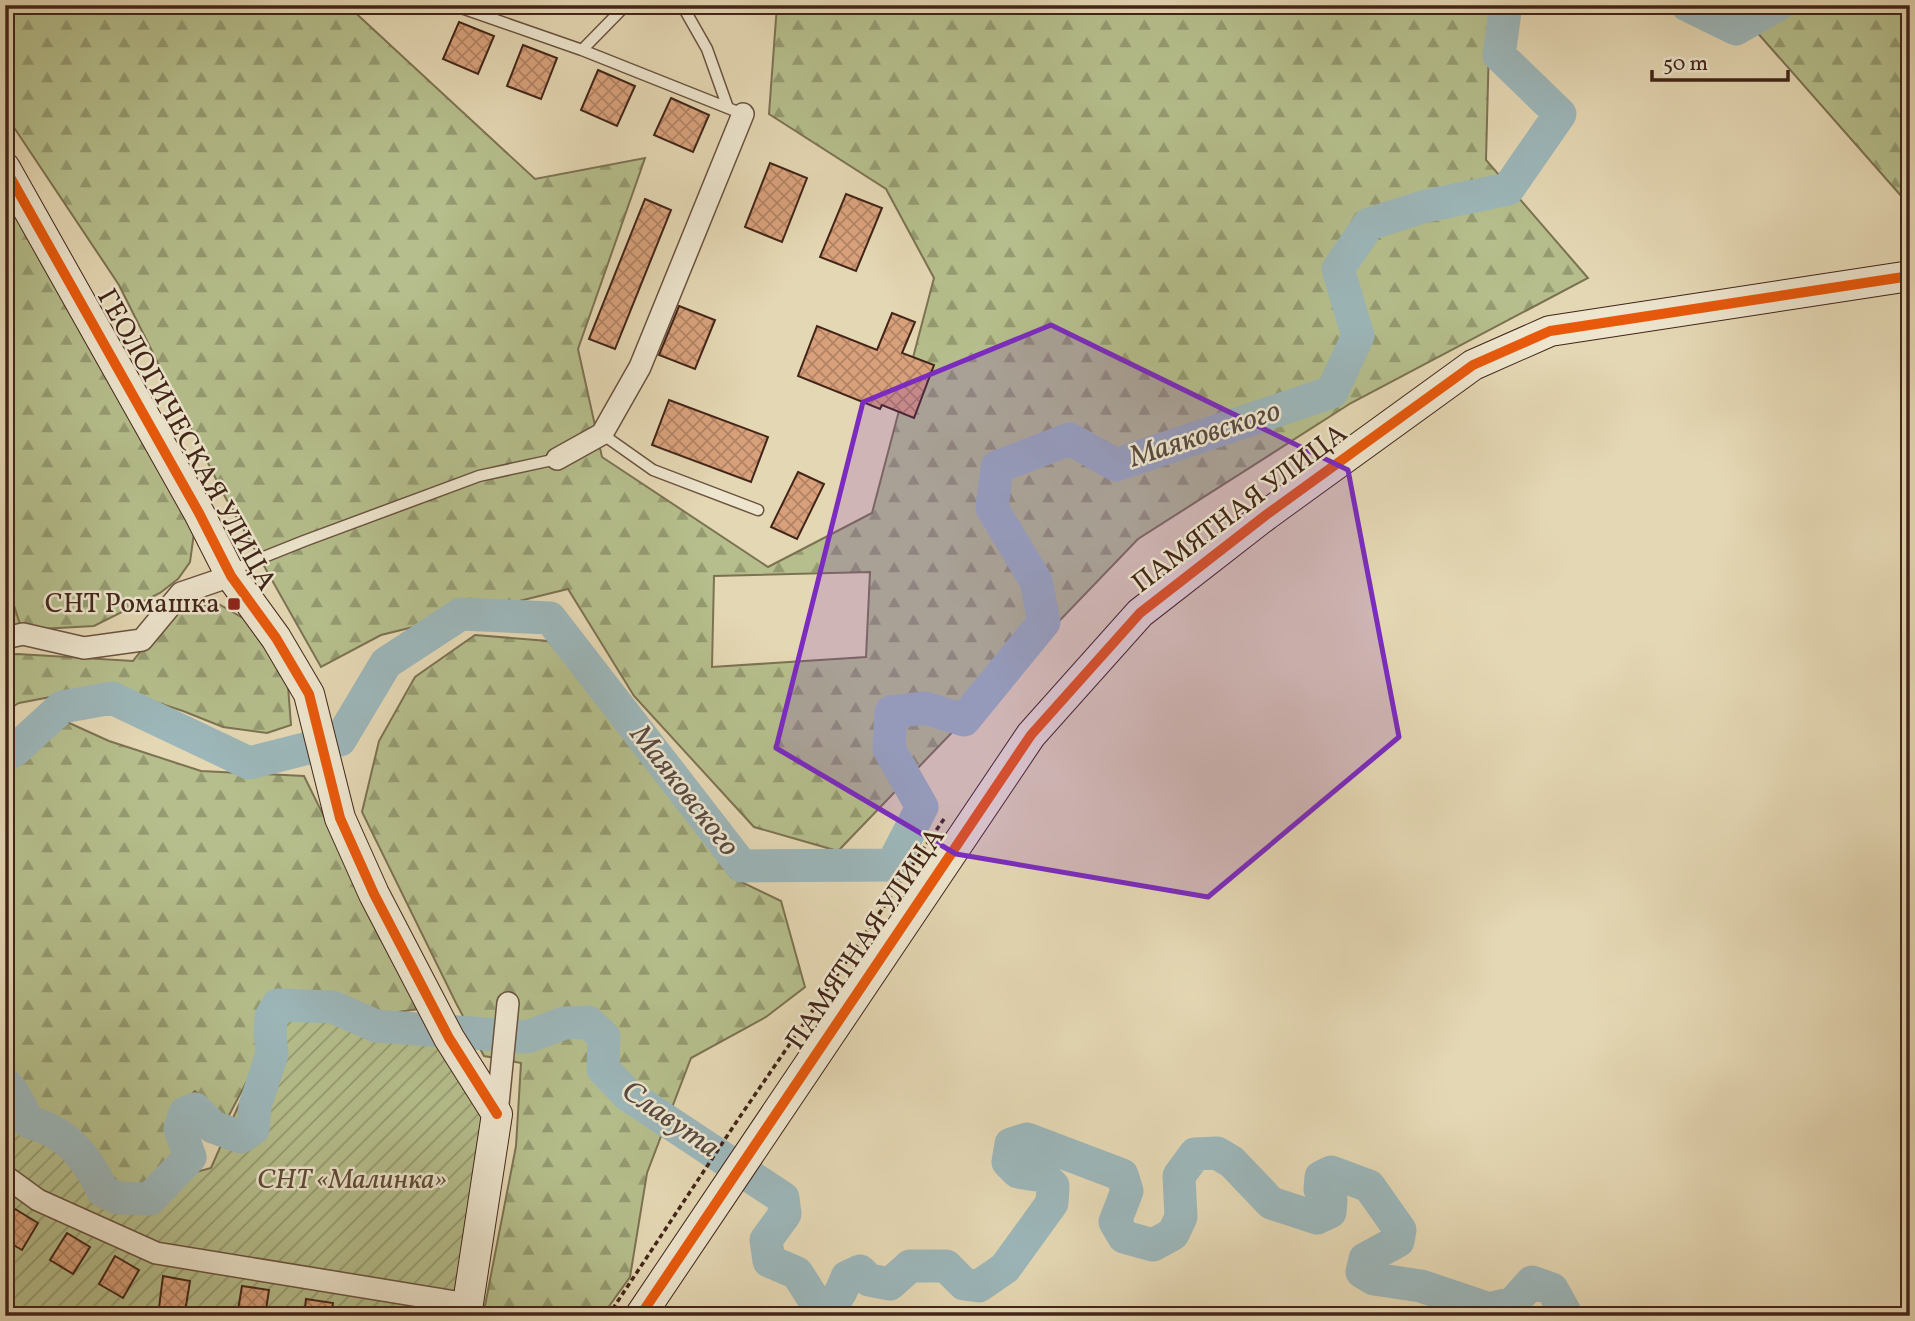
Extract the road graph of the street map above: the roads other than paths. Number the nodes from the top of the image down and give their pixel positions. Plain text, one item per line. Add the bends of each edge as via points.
1 (453, 5) edge
2 (626, 5) edge
3 (682, 5) edge
4 (582, 50) junction
5 (736, 111) junction
6 (5, 168) edge
7 (1910, 276) edge
8 (602, 434) junction
9 (557, 459) joint
10 (758, 510) dead end
11 (229, 574) junction
12 (11, 633) edge
13 (508, 1003) dead end
14 (497, 1114) junction
15 (5, 1176) edge
16 (467, 1310) edge
17 (640, 1316) edge

1 - 4 lane
2 - 4 lane
3 - 5 lane
4 - 5 lane
5 - 8 street via 640,367
6 - 11 street, ГЕОЛОГИЧЕСКАЯ УЛИЦА
7 - 17 street, ПАМЯТНАЯ УЛИЦА via 1550,331 1473,365 1140,613 1031,735
8 - 9 street
8 - 10 lane via 653,470
9 - 11 lane via 480,477 304,541
11 - 12 street via 181,593 142,640 85,648
11 - 14 street, ГЕОЛОГИЧЕСКАЯ УЛИЦА via 276,638 309,694 340,817 374,894 449,1038
13 - 14 street
14 - 16 street
15 - 16 street via 38,1200 156,1253

